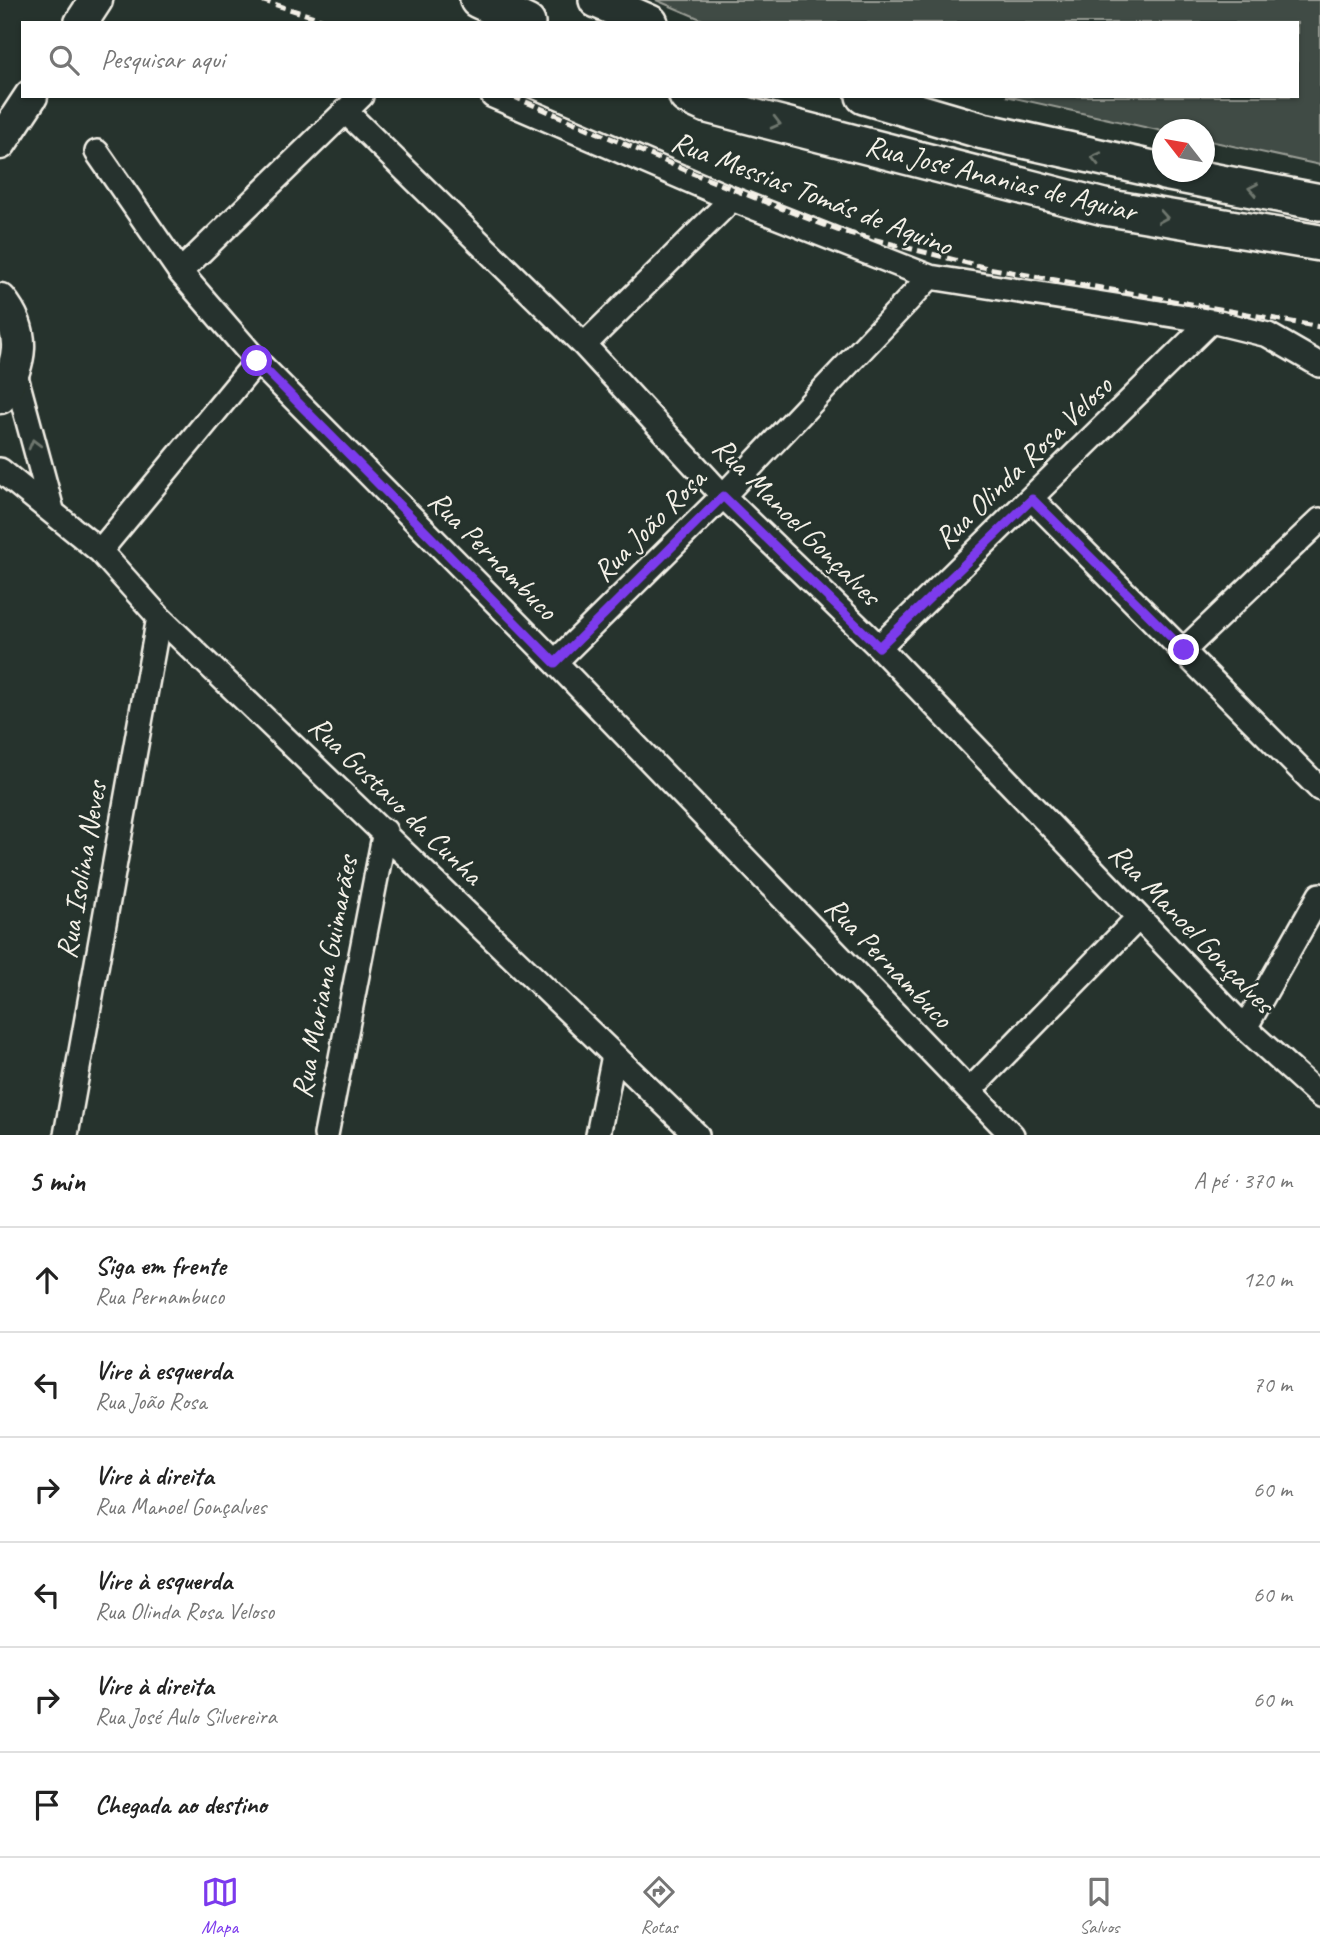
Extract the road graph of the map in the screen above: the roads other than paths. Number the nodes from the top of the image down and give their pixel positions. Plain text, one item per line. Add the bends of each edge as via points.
1 (96, 0) edge
2 (478, 0) edge
3 (597, 0) edge
4 (82, 21) edge
5 (523, 21) edge
6 (645, 21) edge
7 (30, 98) edge
8 (498, 98) edge
9 (691, 98) edge
10 (871, 98) edge
11 (353, 104) edge
12 (0, 143) edge
13 (97, 152) dead end
14 (1152, 169) edge
15 (1215, 181) edge
16 (732, 199) junction
17 (1320, 202) edge
18 (1320, 243) edge
19 (180, 272) junction
20 (930, 277) junction
21 (0, 300) edge
22 (1211, 321) junction
23 (583, 345) junction
24 (257, 361) junction
25 (1320, 365) edge
26 (8, 385) edge
27 (0, 470) edge
28 (723, 496) junction
29 (1032, 499) junction
30 (52, 510) junction
31 (1320, 520) edge
32 (100, 551) junction
33 (159, 617) junction
34 (879, 647) junction
35 (1184, 650) junction
36 (555, 663) junction
37 (1320, 789) edge
38 (385, 831) junction
39 (1320, 895) edge
40 (1138, 919) junction
41 (1245, 1028) junction
42 (614, 1055) junction
43 (970, 1090) junction
44 (1320, 1097) edge
45 (66, 1135) edge
46 (326, 1135) edge
47 (598, 1135) edge
48 (697, 1135) edge
49 (1012, 1135) edge

1 - 4 street
2 - 5 main road
3 - 6 main road
7 - 12 street
8 - 16 street, Rua Messias Tomás de Aquino
9 -> 18 main road, Rua José Ananias de Aguiar via 1104,207
14 -> 10 main road, Rua José Ananias de Aguiar via 983,131
11 - 19 street
11 - 23 street, Rua Manoel Gonçalves
13 - 19 street, Rua Pernambuco
17 -> 15 main road, Rua José Ananias de Aguiar
16 - 20 street, Rua Messias Tomás de Aquino
16 - 23 street
19 - 24 street, Rua Pernambuco
20 - 22 street, Rua Messias Tomás de Aquino
20 - 28 street, Rua João Rosa
21 - 26 street via 11,314 18,341
22 - 25 street, Rua Messias Tomás de Aquino via 1268,335
22 - 29 street, Rua Olinda Rosa Veloso
23 - 28 street, Rua Manoel Gonçalves
24 - 32 street
24 - 36 street, Rua Pernambuco
30 -> 26 street
27 - 30 street, Rua Gustavo da Cunha
28 - 34 street, Rua Manoel Gonçalves
28 - 36 street, Rua João Rosa
29 - 34 street, Rua Olinda Rosa Veloso
29 - 35 street
30 - 32 street, Rua Gustavo da Cunha
31 - 35 street
32 - 33 street, Rua Gustavo da Cunha
33 - 38 street, Rua Gustavo da Cunha
33 - 45 street, Rua Isolina Neves
34 - 40 street, Rua Manoel Gonçalves
35 - 37 street
36 - 43 street, Rua Pernambuco
38 - 42 street, Rua Gustavo da Cunha
38 - 46 street, Rua Mariana Guimarães
39 - 41 street
40 - 41 street, Rua Manoel Gonçalves
40 - 43 street
41 - 44 street, Rua Manoel Gonçalves
42 - 47 street
42 - 48 street, Rua Gustavo da Cunha
43 - 49 street, Rua Pernambuco

